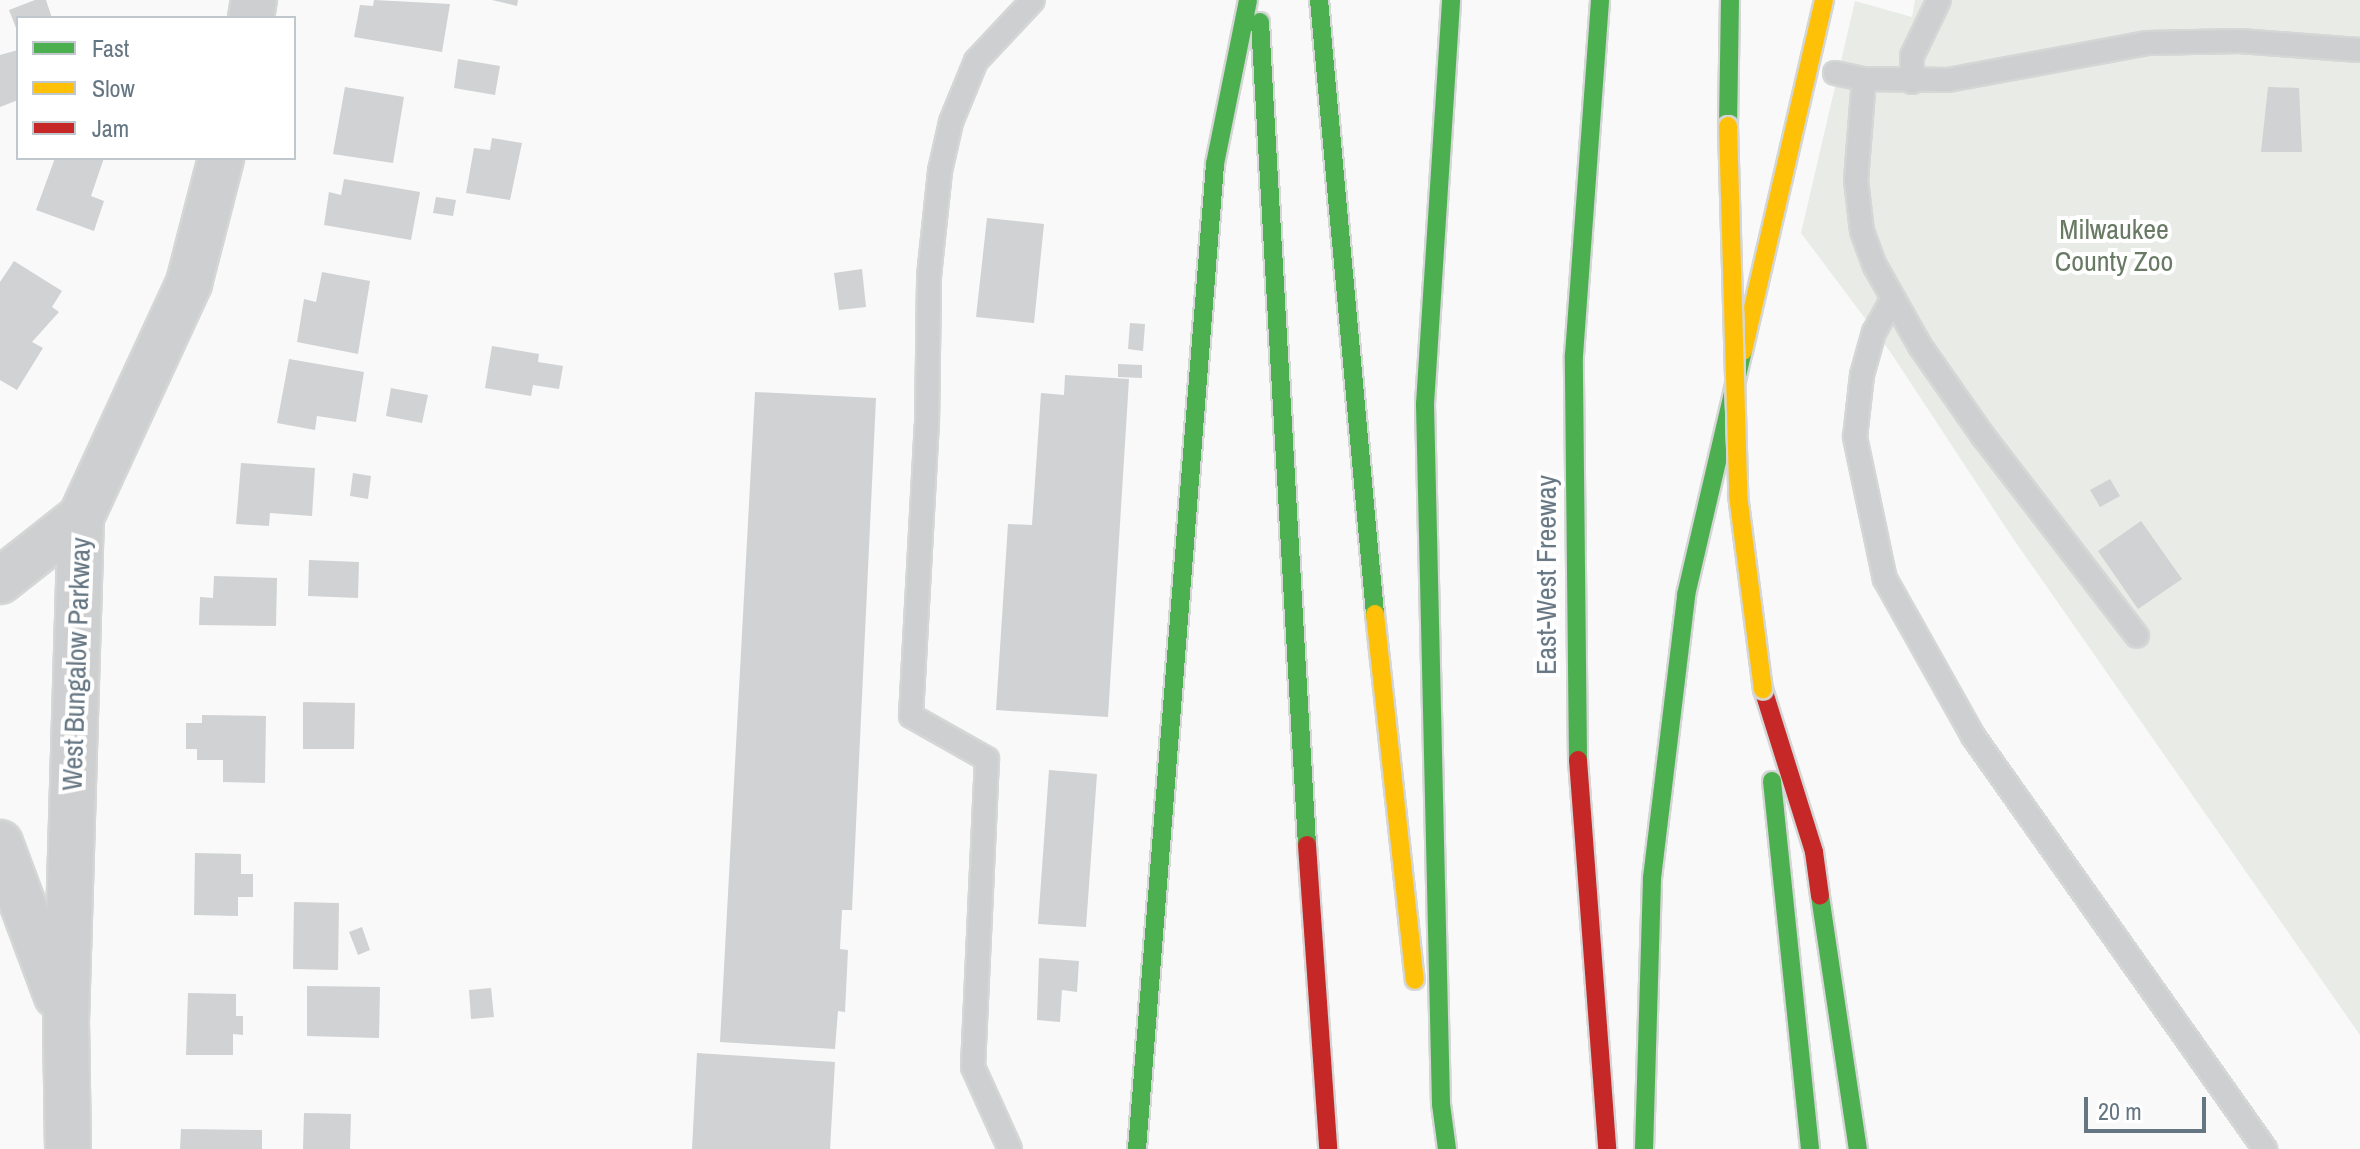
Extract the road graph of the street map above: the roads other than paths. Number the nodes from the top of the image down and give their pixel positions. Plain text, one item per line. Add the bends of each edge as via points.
1 (1033, 0) edge
2 (1248, 0) edge
3 (1259, 0) edge
4 (1319, 0) edge
5 (1451, 0) edge
6 (1600, 0) edge
7 (1730, 0) edge
8 (1824, 0) edge
9 (1939, 0) edge
10 (2360, 50) edge
11 (1835, 73) dead end
12 (1864, 79) junction
13 (1912, 82) junction
14 (220, 160) edge
15 (1892, 300) junction
16 (81, 517) junction
17 (0, 581) edge
18 (2137, 636) dead end
19 (1763, 689) junction
20 (0, 843) edge
21 (66, 1021) junction
22 (1441, 1104) junction
23 (68, 1149) edge
24 (1010, 1149) edge
25 (1137, 1149) edge
26 (1328, 1149) edge
27 (1447, 1149) edge
28 (1607, 1149) edge
29 (1644, 1149) edge
30 (1810, 1149) edge
31 (1858, 1149) edge
32 (2265, 1149) edge

1 - 24 lane via 976,61 951,122 940,171 928,299 927,425 911,716 987,759 973,1067
2 - 25 highway via 1215,164
3 - 26 highway via 1289,593
4 - 22 highway via 1394,823 1410,956
5 - 22 highway via 1425,404
6 - 28 highway, East-West Freeway via 1574,355 1573,597 1580,839
7 - 19 highway, bridge via 1728,126 1738,495
8 - 29 highway via 1686,595 1652,878
9 - 13 lane via 1912,56
10 - 13 lane via 2239,41 2147,43
11 - 12 lane
12 - 13 lane
12 - 15 lane via 1856,157 1859,216
14 - 16 street, West Bungalow Parkway via 189,283
15 - 18 lane via 1983,436
15 - 32 lane via 1866,361 1855,437 1885,579 1973,736
16 - 17 street
16 - 21 street, West Bungalow Parkway
19 - 30 highway
19 - 31 highway via 1814,852
20 - 21 street
21 - 23 street, West Bungalow Parkway
22 - 27 highway

